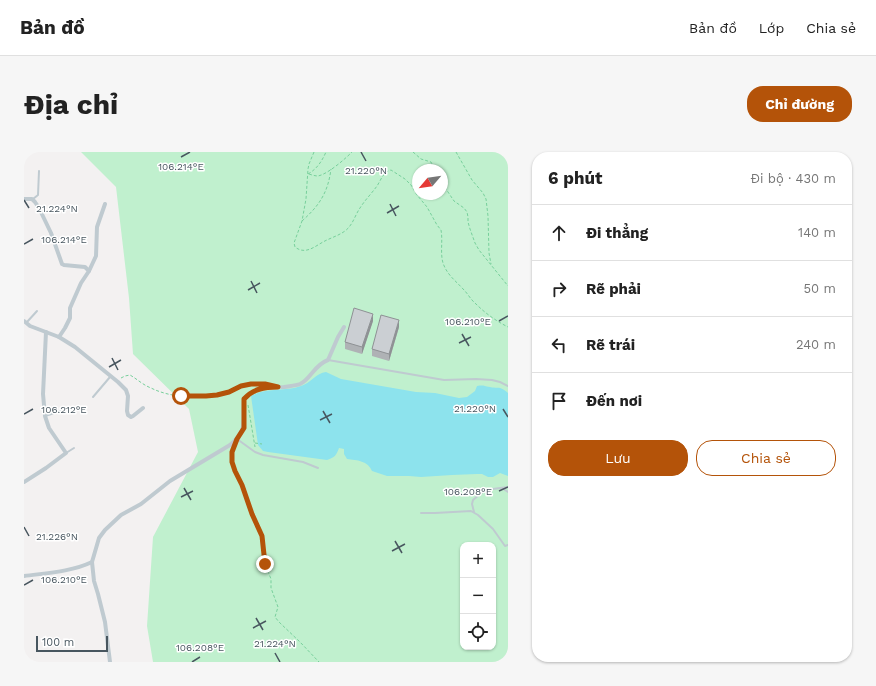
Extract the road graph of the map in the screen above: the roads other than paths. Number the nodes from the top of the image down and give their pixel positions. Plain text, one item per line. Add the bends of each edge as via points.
1 (39, 171) dead end
2 (24, 199) edge
3 (32, 199) junction
4 (105, 204) dead end
5 (89, 271) junction
6 (37, 310) dead end
7 (25, 322) edge
8 (344, 327) dead end
9 (46, 332) junction
10 (59, 337) junction
11 (328, 360) junction
12 (111, 376) junction
13 (508, 386) edge
14 (93, 397) dead end
15 (143, 408) dead end
16 (67, 409) dead end
17 (45, 416) junction
18 (237, 439) junction
19 (74, 448) dead end
20 (66, 453) junction
21 (318, 468) dead end
22 (24, 482) edge
23 (501, 487) junction
24 (508, 487) edge
25 (508, 492) edge
26 (474, 512) junction
27 (421, 513) dead end
28 (508, 546) edge
29 (92, 562) junction
30 (24, 576) edge
31 (110, 662) edge

1 - 3 lane via 38,195
2 - 3 street
3 - 5 street via 46,222 62,264 85,266
4 - 5 street via 98,227 96,256
5 - 10 street via 70,308 70,318
6 - 7 lane
7 - 9 street
8 - 11 street
9 - 10 street
9 - 17 street via 43,394
10 - 12 street
11 - 13 lane via 444,380 492,380
11 - 18 street via 300,384 264,387 247,395 244,399 244,428
12 - 14 lane
12 - 15 street via 126,390 128,415 131,417
16 - 17 lane
17 - 20 street via 49,428
18 - 21 lane via 263,455 303,462
18 - 29 street via 122,515 98,538
19 - 20 lane
20 - 22 street
23 - 24 lane
23 - 25 lane
23 - 26 lane via 485,490 473,500
26 - 27 lane via 467,510
26 - 28 lane via 493,529 505,546
29 - 30 street via 68,569
29 - 31 street via 94,581 105,622

